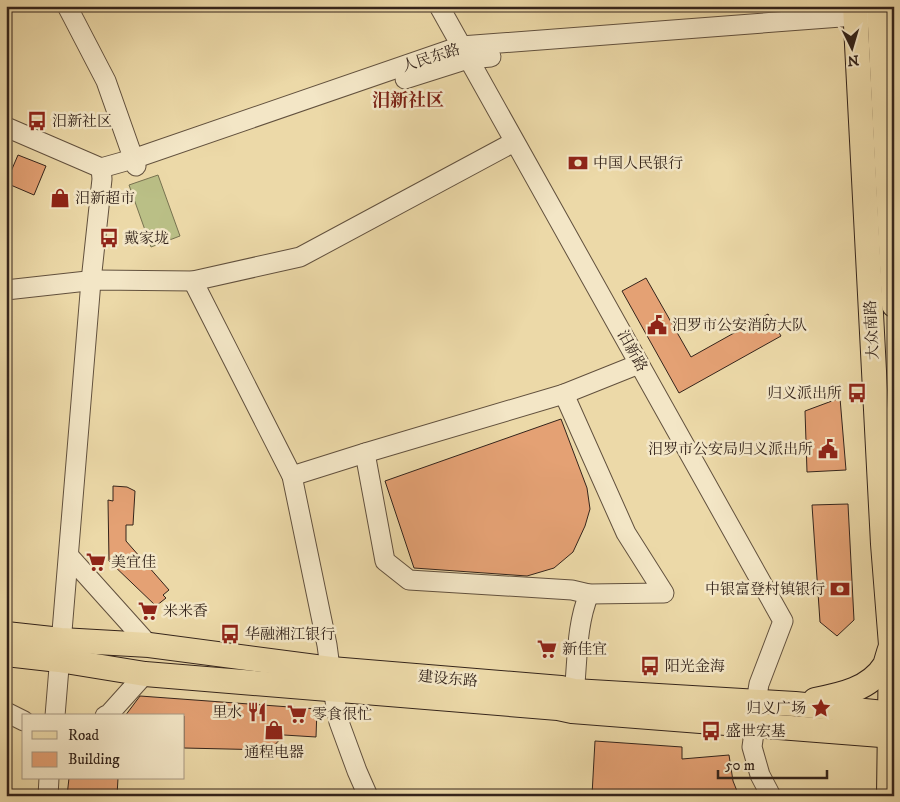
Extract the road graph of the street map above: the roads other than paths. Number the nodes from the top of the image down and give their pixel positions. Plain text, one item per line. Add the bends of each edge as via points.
1 (67, 6) edge
2 (426, 6) edge
3 (439, 6) edge
4 (856, 16) edge
5 (885, 17) edge
6 (459, 55) junction
7 (6, 127) edge
8 (890, 134) edge
9 (6, 138) edge
10 (509, 145) junction
11 (134, 163) junction
12 (107, 172) junction
13 (94, 281) junction
14 (193, 281) junction
15 (6, 290) edge
16 (894, 305) edge
17 (633, 366) junction
18 (564, 394) junction
19 (364, 453) junction
20 (292, 476) junction
21 (74, 561) junction
22 (580, 592) junction
23 (6, 634) edge
24 (149, 645) junction
25 (891, 645) junction
26 (67, 651) junction
27 (6, 654) edge
28 (145, 674) junction
29 (332, 680) junction
30 (566, 700) junction
31 (795, 704) junction
32 (6, 712) edge
33 (55, 714) edge
34 (107, 714) edge
35 (756, 714) junction
36 (22, 720) edge
37 (892, 725) edge
38 (49, 780) edge
39 (48, 796) edge
40 (368, 796) edge
41 (772, 796) edge
42 (889, 796) edge

1 - 11 street via 106,81
2 - 6 street
3 - 6 street, 汨新路
4 - 5 street, 人民东路
4 - 6 street, 人民东路
4 - 25 main road, 大众南路
5 - 8 main road, 大众南路
6 - 10 street, 汨新路
6 - 11 street, 人民东路
7 - 12 street
8 - 16 main road, 大众南路
9 - 12 street
10 - 14 street via 300,257
10 - 17 street, 汨新路
11 - 12 street, 人民东路
12 - 13 street
13 - 14 street
13 - 15 street
13 - 21 street
14 - 20 street
17 - 18 street
17 - 35 street, 汨新路 via 783,621 759,684
18 - 19 street
18 - 22 street via 626,533 664,593
19 - 20 street
19 - 22 street via 385,561 409,580
20 - 29 street
21 - 24 street
21 - 26 street
22 - 30 street via 583,608
23 - 26 main road, 建设东路
24 - 26 main road, 建设东路
24 - 29 main road, 建设东路
25 - 31 main road via 885,664 860,688
25 - 37 main road, 大众南路
26 - 27 main road, 建设东路
26 - 28 main road, 建设东路
26 - 33 street
28 - 29 main road, 建设东路
28 - 34 street
29 - 30 main road, 建设东路
29 - 40 street via 339,722
30 - 35 main road, 建设东路
31 - 35 main road, 建设东路
31 - 37 main road, 建设东路
32 - 36 street
35 - 37 main road, 建设东路
35 - 41 street, 汨新路 via 752,747 760,775
37 - 42 main road, 大众南路
38 - 39 street

